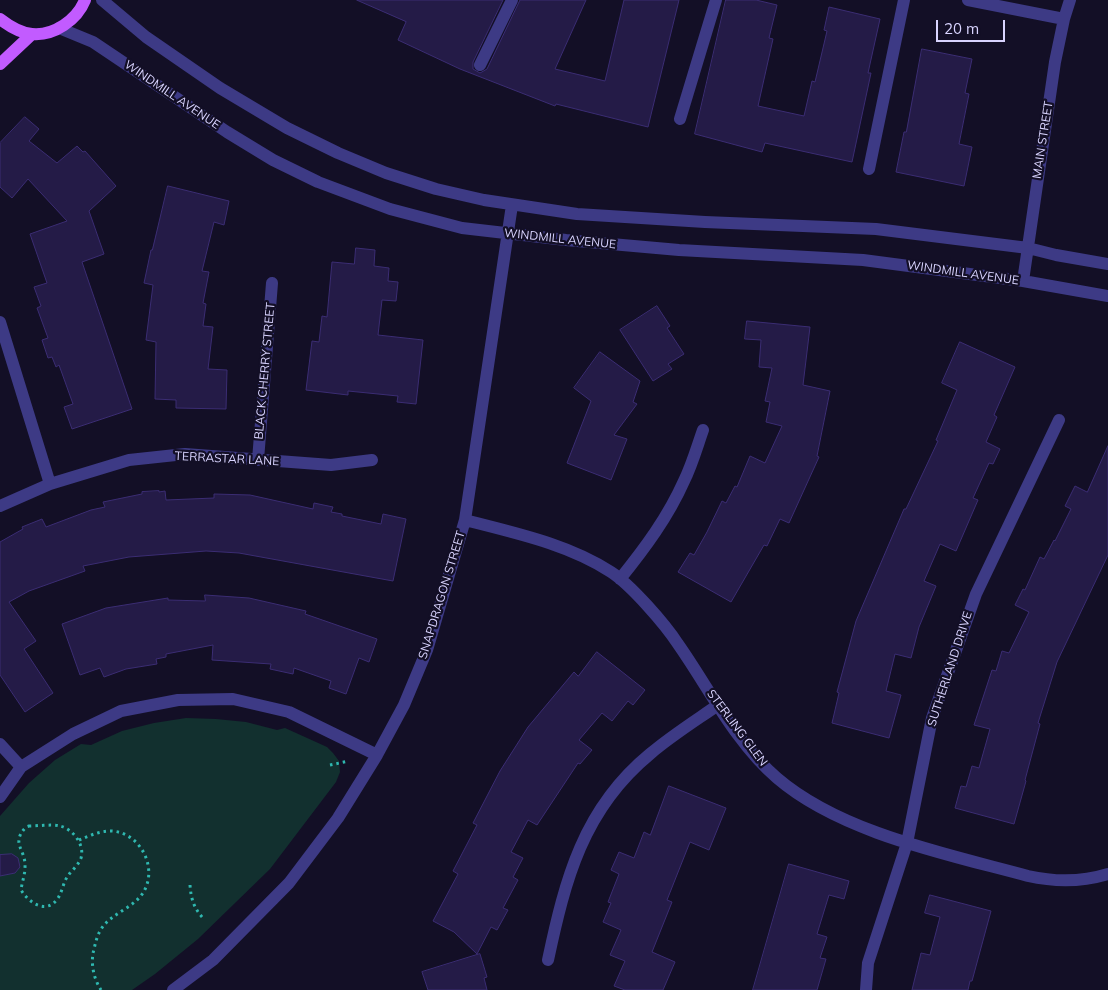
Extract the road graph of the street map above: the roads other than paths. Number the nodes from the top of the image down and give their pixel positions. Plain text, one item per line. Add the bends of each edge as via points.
1 (85, 0) edge
2 (102, 0) edge
3 (512, 0) edge
4 (716, 0) edge
5 (904, 0) edge
6 (968, 0) edge
7 (1070, 0) edge
8 (0, 19) edge
9 (1064, 19) junction
10 (59, 28) junction
11 (32, 34) junction
12 (0, 64) edge
13 (480, 65) dead end
14 (680, 119) dead end
15 (869, 169) dead end
16 (512, 205) junction
17 (509, 234) junction
18 (1028, 248) junction
19 (1108, 264) edge
20 (1022, 281) junction
21 (272, 283) dead end
22 (1108, 296) edge
23 (0, 322) edge
24 (1058, 420) dead end
25 (703, 430) dead end
26 (258, 460) junction
27 (372, 460) dead end
28 (50, 484) junction
29 (0, 506) edge
30 (465, 520) junction
31 (620, 579) junction
32 (718, 705) junction
33 (0, 744) edge
34 (377, 756) junction
35 (21, 767) junction
36 (0, 797) edge
37 (907, 843) junction
38 (1108, 874) edge
39 (548, 960) dead end
40 (173, 990) edge
41 (866, 990) edge

1 - 10 main road via 70,22
2 - 16 street via 146,37 220,88 287,128 386,173 436,189
3 - 13 street
4 - 14 street
5 - 15 street
6 - 9 street
7 - 9 street, MAIN STREET
8 - 11 main road via 10,27
9 - 18 street, MAIN STREET
10 - 11 main road
10 - 17 street, WINDMILL AVENUE via 93,42 227,132 318,182 408,214 462,228
11 - 12 main road
16 - 17 street, SNAPDRAGON STREET
16 - 18 street via 577,214 876,229
17 - 20 street, WINDMILL AVENUE via 679,250 864,260
17 - 30 street, SNAPDRAGON STREET
18 - 19 street
18 - 20 street, MAIN STREET
20 - 22 street, WINDMILL AVENUE
21 - 26 street, BLACK CHERRY STREET
23 - 28 street
24 - 37 street, SUTHERLAND DRIVE via 976,594 932,718
25 - 31 street via 684,482 666,515
26 - 27 street, TERRASTAR LANE via 331,465
26 - 28 street, TERRASTAR LANE via 184,454 129,460
28 - 29 street, TERRASTAR LANE
30 - 31 street, STERLING GLEN via 550,544
30 - 34 street, SNAPDRAGON STREET via 427,650 404,705
31 - 32 street, STERLING GLEN via 677,642
32 - 37 street, STERLING GLEN via 755,756 801,797 840,818
32 - 39 street via 650,754 623,780 599,813 572,866
33 - 35 street
34 - 35 street via 289,712 233,699 178,700 121,711 73,734
34 - 40 street, SNAPDRAGON STREET via 338,818 289,883 213,960
35 - 36 street
37 - 38 street, STERLING GLEN via 1045,880 1088,880
37 - 41 street, SUTHERLAND DRIVE via 868,962

